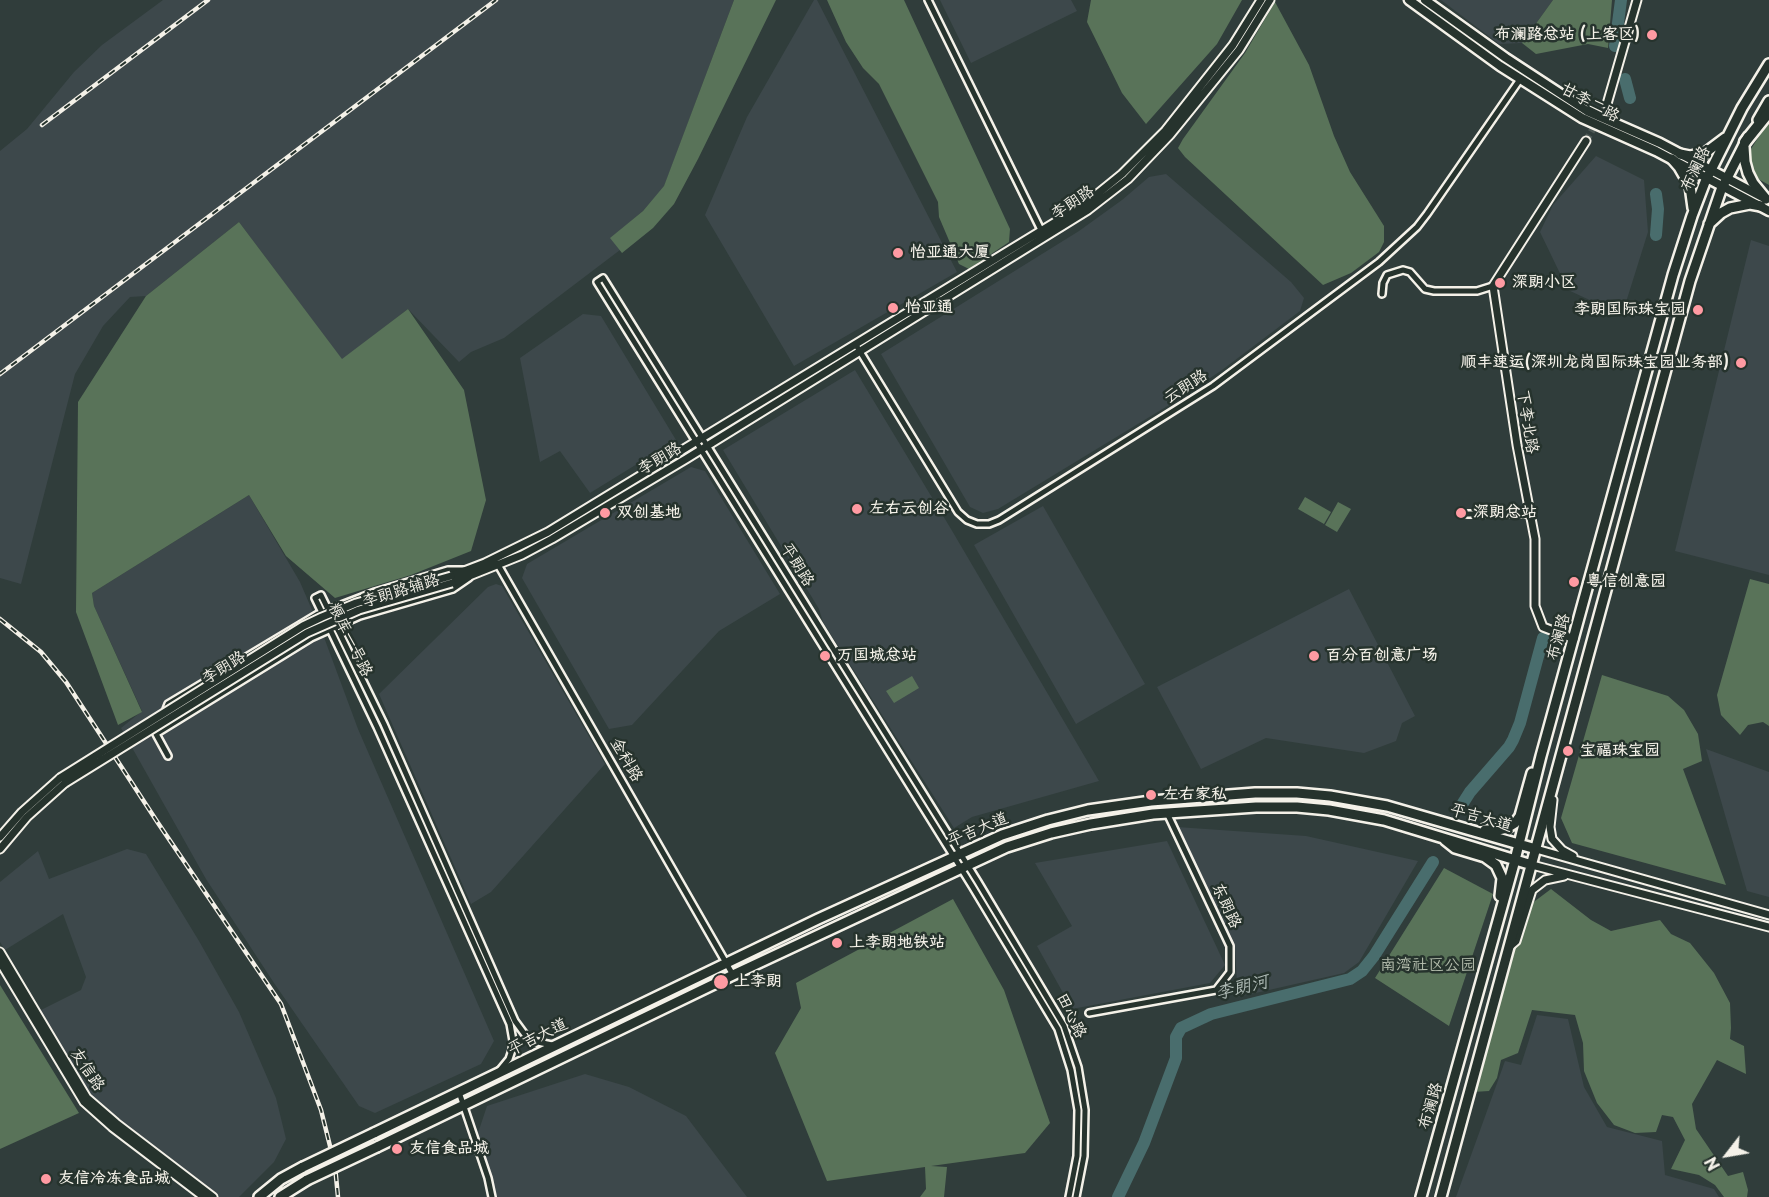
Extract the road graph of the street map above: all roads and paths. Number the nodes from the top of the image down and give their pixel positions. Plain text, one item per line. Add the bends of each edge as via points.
1 (928, 0) edge
2 (1261, 0) edge
3 (1270, 0) edge
4 (1409, 0) edge
5 (1425, 0) edge
6 (1637, 0) edge
7 (1769, 64) edge
8 (1522, 75) junction
9 (1769, 101) edge
10 (1607, 104) tunnel mouth
11 (1769, 112) edge
12 (1729, 134) junction
13 (1586, 141) tunnel mouth
14 (1745, 142) junction
15 (1676, 157) junction
16 (1709, 174) junction
17 (1725, 182) junction
18 (1766, 204) edge
19 (1692, 216) junction
20 (1706, 229) junction
21 (1043, 235) junction
22 (1493, 286) junction
23 (1382, 294) dead end
24 (858, 349) junction
25 (700, 441) junction
26 (704, 448) junction
27 (1467, 514) dead end
28 (1530, 514) junction
29 (496, 562) junction
30 (468, 574) junction
31 (325, 611) junction
32 (333, 628) junction
33 (1574, 639) junction
34 (156, 734) junction
35 (168, 756) dead end
36 (1541, 756) junction
37 (63, 780) junction
38 (1551, 788) junction
39 (1167, 813) junction
40 (1452, 825) junction
41 (0, 837) edge
42 (1440, 837) junction
43 (1520, 844) junction
44 (0, 849) edge
45 (1536, 849) junction
46 (957, 854) junction
47 (1515, 860) junction
48 (1532, 865) junction
49 (965, 867) junction
50 (1600, 868) junction
51 (1586, 879) junction
52 (1769, 915) edge
53 (1499, 920) junction
54 (1769, 927) edge
55 (1509, 947) junction
56 (0, 952) edge
57 (0, 962) edge
58 (727, 963) junction
59 (733, 975) junction
60 (1089, 1013) dead end
61 (556, 1045) junction
62 (497, 1073) junction
63 (459, 1092) junction
64 (464, 1105) junction
65 (204, 1197) edge
66 (213, 1197) edge
67 (259, 1197) edge
68 (280, 1197) edge
69 (492, 1197) edge
70 (1069, 1197) edge
71 (1076, 1197) edge
72 (1421, 1197) edge
73 (1441, 1197) edge

1 - 21 street
2 - 21 street, 李朗路 via 1233,45 1165,131 1129,168
3 - 21 street, 李朗路 via 1239,50 1147,161 1088,210
4 - 8 main road, 甘李二路
5 - 8 main road, 甘李二路
6 - 10 street
7 - 12 main road, 布澜路
8 - 15 main road, 甘李二路 via 1582,118
8 - 24 street, 云朗路 via 1427,214 1379,262 1213,386 999,520 977,524 958,512
9 - 14 main road, 布澜路
11 - 14 highway
12 - 15 main road via 1705,153
12 - 16 main road, 布澜路
13 - 22 street
14 - 17 main road, 布澜路
14 - 18 main road via 1748,173
15 - 16 main road, 甘李二路
15 - 19 main road via 1690,186
16 - 17 main road, 甘李二路
16 - 19 main road, 布澜路
17 - 18 main road, 甘李二路
17 - 20 main road, 布澜路
18 - 20 main road via 1730,208
19 - 33 main road, 布澜路
20 - 38 main road, 布澜路
21 - 24 street, 李朗路
22 - 23 street via 1477,291 1434,291 1425,289 1410,272 1403,270 1387,275
22 - 28 street, 下李北路
24 - 25 street, 李朗路
24 - 26 street, 李朗路
25 - 25 street, 平朗路 via 597,282 603,278
25 - 26 street, 平朗路
25 - 29 street, 李朗路
26 - 29 street, 李朗路 via 552,539
26 - 46 street, 平朗路
27 - 28 street
28 - 33 street, 下李北路 via 1538,617 1544,627
29 - 30 street, 李朗路
29 - 58 street, 金科路
30 - 31 street, 李朗路辅路 via 448,570
30 - 32 street, 李朗路辅路 via 453,589 360,616
30 - 37 street, 李朗路, bridge via 358,610 307,633
31 - 32 street, 粮库一号路
31 - 34 street, 李朗路辅路 via 168,704
32 - 34 street, 李朗路辅路
32 - 61 street, 粮库一号路 via 380,715 515,1021 533,1041
32 - 62 street, 粮库一号路 via 510,1024 512,1050
33 - 36 main road, 布澜路
34 - 35 street
36 - 40 main road via 1515,823 1492,831
36 - 43 main road, 布澜路
37 - 41 street, 李朗路 via 22,812
37 - 44 street, 李朗路
38 - 45 main road, 布澜路
38 - 50 street via 1552,839 1568,854
39 - 42 main road, 平吉大道 via 1297,807 1384,820
39 - 49 main road, 平吉大道 via 1051,833
39 - 60 street, 东朗路 via 1230,946 1230,972 1216,990
40 - 43 main road, 平吉大道
40 - 46 main road, 平吉大道 via 1350,800 1298,793 1255,793 1088,810 1048,819
42 - 47 main road, 平吉大道
42 - 53 main road via 1455,848 1491,860 1500,870
43 - 45 main road, 平吉大道
43 - 47 main road, 布澜路
45 - 48 main road, 布澜路
45 - 50 street, 平吉大道
46 - 49 street, 平朗路
46 - 58 main road, 平吉大道
47 - 48 main road, 平吉大道
47 - 53 main road, 布澜路
48 - 51 street, 平吉大道
48 - 55 main road, 布澜路
49 - 59 main road, 平吉大道
49 - 70 street, 田心路 via 1050,1013 1065,1048 1078,1110 1077,1156
49 - 71 street, 田心路 via 1055,1009 1071,1046 1082,1090 1085,1126
50 - 52 street, 平吉大道
51 - 54 street, 平吉大道
51 - 55 street via 1560,876 1536,886 1516,941
53 - 72 main road, 布澜路
55 - 73 main road, 布澜路
56 - 66 street, 友信路 via 87,1098
57 - 65 street, 友信路 via 84,1102
58 - 59 street, 金科路
58 - 61 main road, 平吉大道
59 - 64 main road, 平吉大道
61 - 62 main road, 平吉大道
62 - 63 main road, 平吉大道
63 - 64 street
63 - 67 main road, 平吉大道, bridge via 303,1167
64 - 68 main road, 平吉大道, bridge via 307,1180
64 - 69 street

